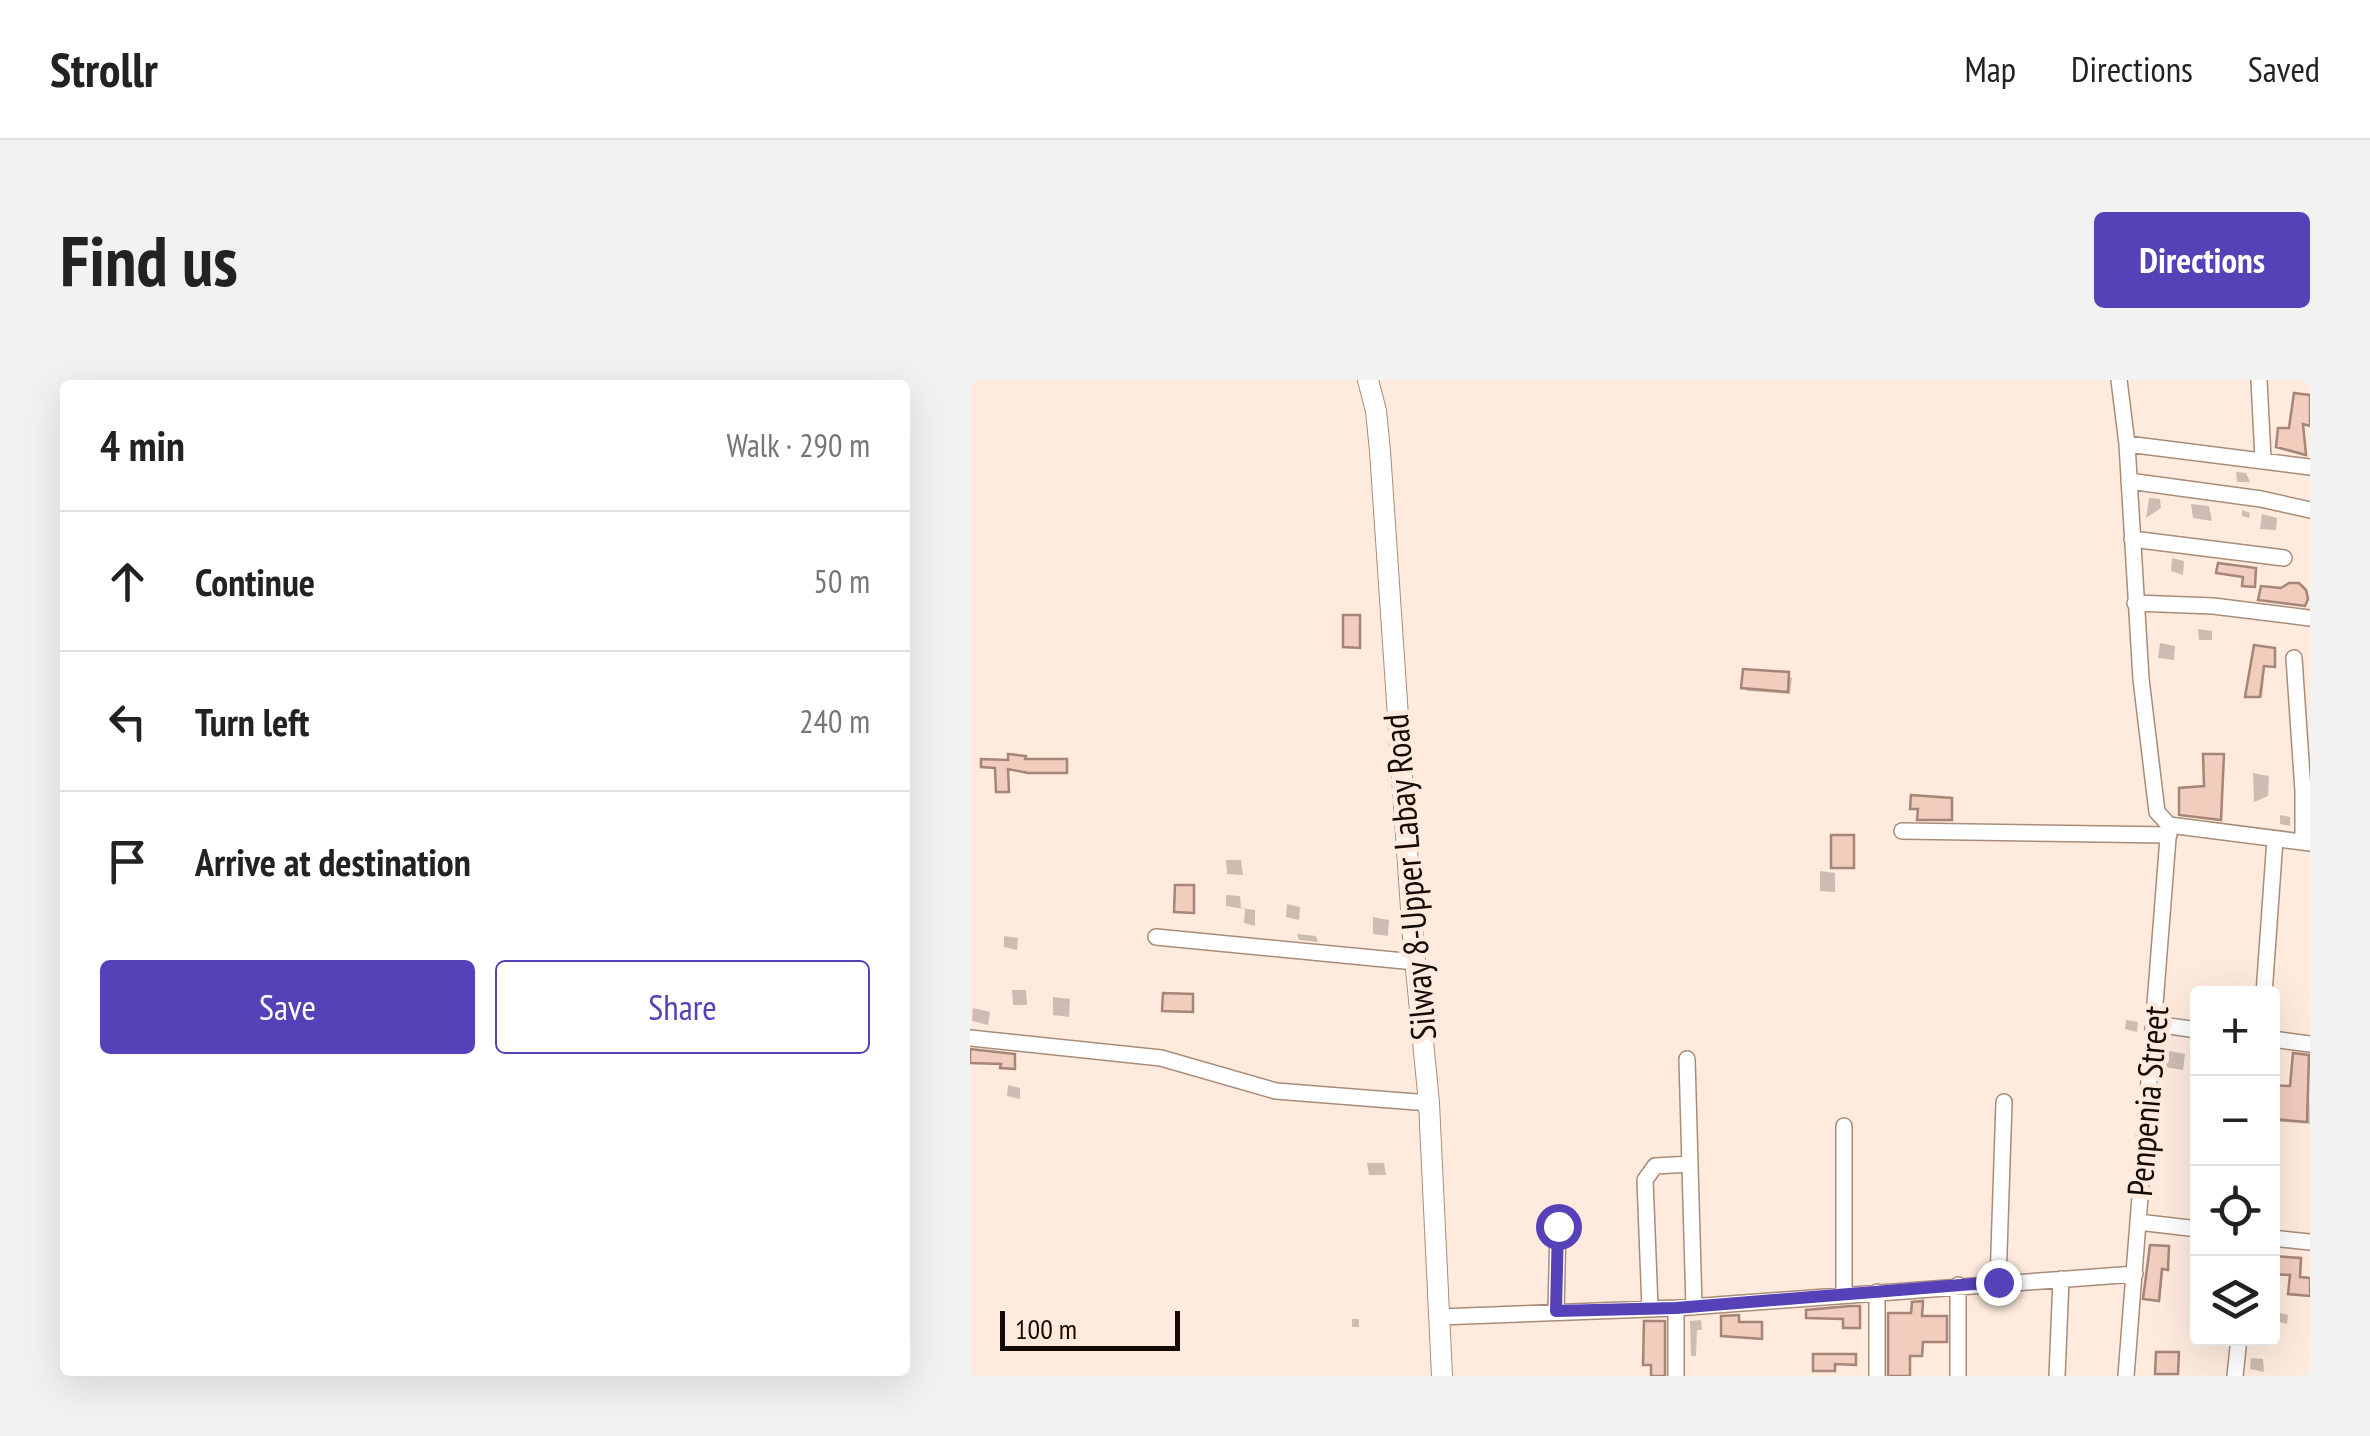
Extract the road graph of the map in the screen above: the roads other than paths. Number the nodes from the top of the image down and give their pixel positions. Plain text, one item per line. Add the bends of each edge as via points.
1 (1368, 380) edge
2 (2120, 380) edge
3 (2259, 380) edge
4 (2128, 444) junction
5 (2263, 459) junction
6 (2310, 467) edge
7 (2129, 481) junction
8 (2310, 510) edge
9 (2132, 539) junction
10 (2284, 558) dead end
11 (2135, 603) junction
12 (2310, 618) edge
13 (2294, 658) dead end
14 (2169, 830) junction
15 (1902, 831) dead end
16 (2275, 839) junction
17 (2306, 842) edge
18 (1156, 937) dead end
19 (1415, 962) junction
20 (2265, 986) edge
21 (2154, 1024) junction
22 (2190, 1029) edge
23 (970, 1038) edge
24 (2280, 1040) edge
25 (2310, 1044) edge
26 (1687, 1058) dead end
27 (2004, 1102) dead end
28 (1429, 1103) junction
29 (1844, 1126) dead end
30 (1690, 1164) junction
31 (2138, 1222) junction
32 (1558, 1226) dead end
33 (2190, 1228) edge
34 (2280, 1239) edge
35 (2310, 1242) edge
36 (2135, 1274) junction
37 (2061, 1278) junction
38 (1998, 1282) junction
39 (1958, 1285) junction
40 (1877, 1292) junction
41 (1844, 1295) junction
42 (1694, 1306) junction
43 (1650, 1308) junction
44 (1676, 1308) junction
45 (1556, 1311) junction
46 (1438, 1317) junction
47 (2238, 1346) edge
48 (1442, 1376) edge
49 (1676, 1376) edge
50 (1877, 1376) edge
51 (1958, 1376) edge
52 (2057, 1376) edge
53 (2126, 1376) edge
54 (2236, 1376) edge

1 - 19 main road, Silway 8-Upper Labay Road via 1380,451
2 - 4 street
3 - 5 street
4 - 5 street
4 - 7 street
5 - 6 street
7 - 8 street
7 - 9 street
9 - 10 street
9 - 11 street
11 - 12 street
11 - 14 street via 2153,798
13 - 17 street
14 - 15 street
14 - 16 street
14 - 21 street, Penpenia Street
16 - 17 street
16 - 20 street
18 - 19 street
19 - 28 main road, Silway 8-Upper Labay Road
21 - 22 street
21 - 31 street, Penpenia Street
23 - 28 street via 1161,1058 1276,1091
24 - 25 street
26 - 30 street
27 - 38 street
28 - 46 main road, Silway 8-Upper Labay Road
29 - 41 street
30 - 42 street
30 - 43 street via 1654,1166 1645,1180
31 - 33 street
31 - 36 street, Penpenia Street
32 - 45 street
34 - 35 street
36 - 37 street
36 - 53 street, Penpenia Street
37 - 38 street
37 - 52 street
38 - 39 street
39 - 40 street
39 - 51 street
40 - 41 street
40 - 50 street
41 - 42 street
42 - 44 street
43 - 44 street
43 - 45 street
44 - 49 street
45 - 46 street
46 - 48 main road, Silway 8-Upper Labay Road
47 - 54 street

